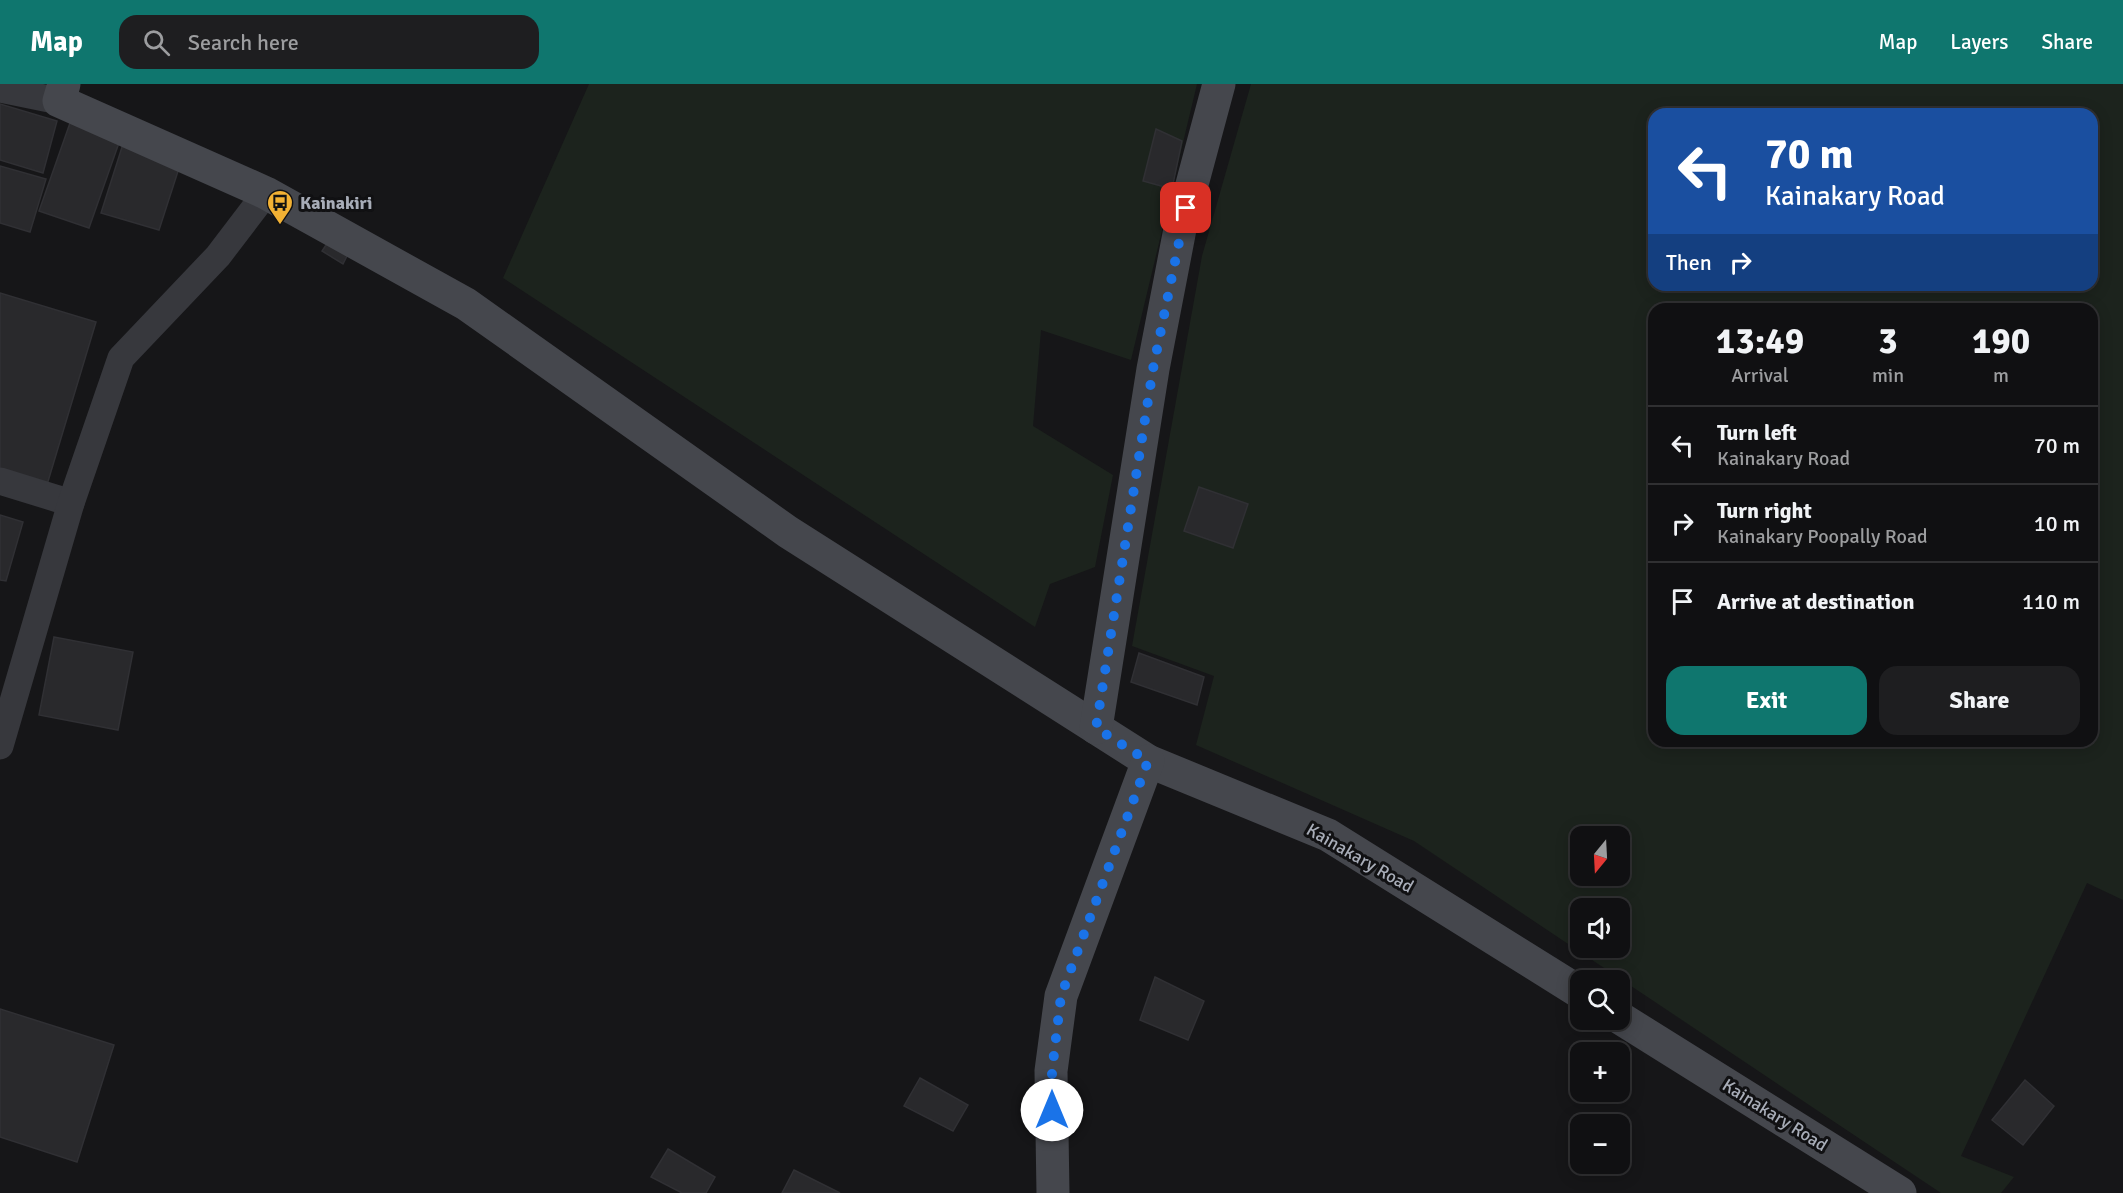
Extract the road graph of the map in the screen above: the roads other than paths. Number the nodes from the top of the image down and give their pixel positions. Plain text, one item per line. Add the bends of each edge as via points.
1 (1220, 84) edge
2 (0, 89) edge
3 (62, 93) edge
4 (266, 193) junction
5 (0, 481) edge
6 (71, 503) junction
7 (1096, 728) junction
8 (0, 746) edge
9 (1148, 761) junction
10 (1570, 986) edge
11 (1630, 1024) edge
12 (1053, 1193) edge
13 (1900, 1193) edge

1 - 7 main road via 1180,229 1153,369
2 - 3 street
3 - 4 main road, Kainakary Road
4 - 6 street via 218,256 121,358
4 - 7 main road, Kainakary Road via 466,304 788,532
5 - 6 street
6 - 8 street
7 - 9 main road, Kainakary Road
9 - 10 main road, Kainakary Road via 1328,835
9 - 12 main road via 1061,996 1052,1071
11 - 13 main road, Kainakary Road

